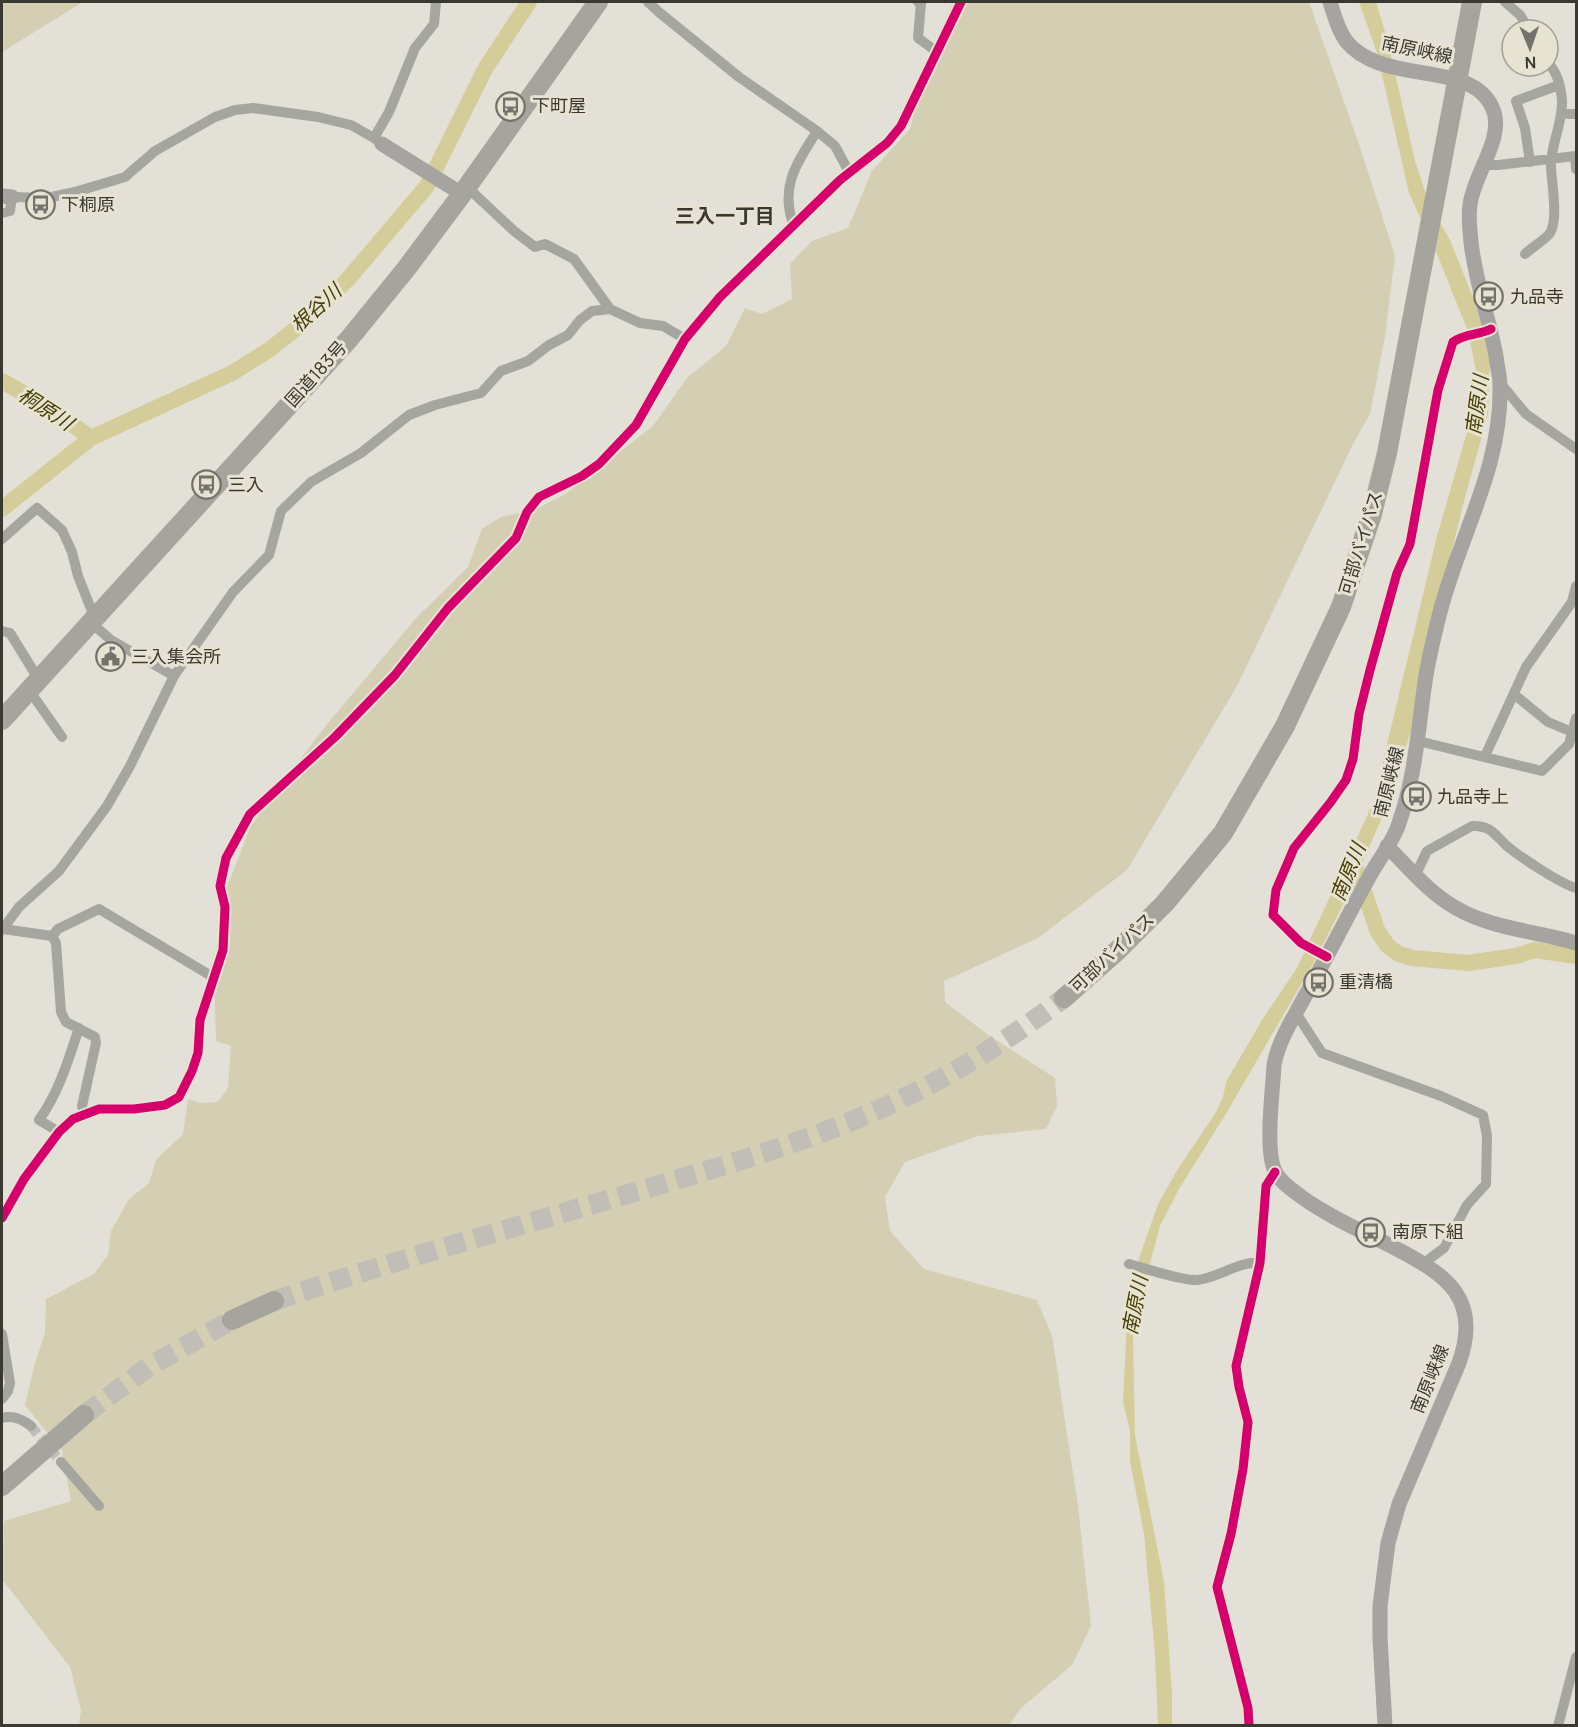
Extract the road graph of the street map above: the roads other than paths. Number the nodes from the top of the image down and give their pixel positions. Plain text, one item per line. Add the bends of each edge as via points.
1 (435, 2) edge
2 (598, 2) edge
3 (648, 2) edge
4 (918, 2) edge
5 (961, 2) edge
6 (1330, 2) edge
7 (1472, 2) edge
8 (1505, 2) edge
9 (1522, 18) edge
10 (936, 51) junction
11 (1457, 78) junction
12 (1557, 78) edge
13 (1559, 85) junction
14 (817, 131) junction
15 (378, 141) junction
16 (1551, 159) junction
17 (1530, 162) junction
18 (1483, 165) junction
19 (1576, 169) edge
20 (849, 172) junction
21 (464, 191) junction
22 (7, 196) edge
23 (2, 213) edge
24 (793, 224) junction
25 (1525, 254) dead end
26 (610, 309) junction
27 (1488, 330) junction
28 (685, 339) junction
29 (1501, 384) junction
30 (1576, 449) edge
31 (2, 539) edge
32 (1576, 586) edge
33 (95, 619) junction
34 (2, 631) edge
35 (174, 676) junction
36 (34, 685) junction
37 (1515, 695) junction
38 (1576, 717) edge
39 (2, 720) edge
40 (1572, 732) junction
41 (62, 737) dead end
42 (1419, 741) junction
43 (1485, 756) junction
44 (1387, 846) junction
45 (1416, 874) junction
46 (1576, 888) edge
47 (2, 930) edge
48 (52, 936) junction
49 (1576, 943) edge
50 (1324, 955) junction
51 (213, 977) junction
52 (1064, 998) tunnel mouth
53 (1296, 1013) junction
54 (79, 1028) junction
55 (85, 1114) junction
56 (60, 1132) junction
57 (1275, 1172) junction
58 (2, 1218) edge
59 (1260, 1263) junction
60 (1424, 1263) junction
61 (1129, 1264) dead end
62 (274, 1301) tunnel mouth
63 (232, 1320) tunnel mouth
64 (2, 1334) edge
65 (3, 1357) edge
66 (2, 1399) edge
67 (84, 1415) tunnel mouth
68 (2, 1418) edge
69 (31, 1426) tunnel mouth
70 (61, 1462) tunnel mouth
71 (2, 1486) edge
72 (99, 1506) dead end
73 (1576, 1657) edge
74 (1249, 1725) edge
75 (1386, 1725) edge
76 (1558, 1725) edge

1 - 15 street via 434,24 415,48
2 - 21 highway, 国道183号
3 - 14 street via 739,77
4 - 10 street via 918,38
5 - 10 street
6 - 11 main road, 南原峡線 via 1344,38 1366,58 1399,70
7 - 11 highway, 可部バイパス
8 - 9 street
10 - 20 street via 901,126 887,143
11 - 18 main road, 南原峡線 via 1478,90 1495,114 1496,132
11 - 52 highway, 可部バイパス via 1387,453 1372,514 1341,607 1285,726 1223,833 1165,903
12 - 13 street
13 - 16 street via 1562,103
13 - 17 street via 1516,101 1523,118
14 - 20 street via 835,146
14 - 24 street via 790,181 787,200
15 - 21 main road
15 - 22 street via 351,125 318,117 253,108 235,110 155,151 125,177 56,196
16 - 17 street
16 - 19 street via 1575,156
16 - 25 street via 1555,193 1550,233
17 - 18 street
18 - 27 main road, 南原峡線 via 1470,204 1471,243
20 - 24 street
21 - 26 street via 535,247 545,244 574,259
21 - 33 highway, 国道183号 via 349,339
22 - 23 street via 10,212
24 - 28 street via 720,297
26 - 28 street via 640,323 663,326
26 - 35 street via 592,311 568,335 528,362 501,371 481,393 409,415 362,453 311,482 281,512 269,555 233,592
27 - 29 main road, 南原峡線
27 - 50 street via 1453,342 1438,390 1410,544 1397,573 1370,670 1353,759 1346,780 1294,848 1276,890 1273,915 1301,943
28 - 51 street via 636,425 599,464 539,497 527,512 516,538 448,608 395,675 335,737 250,814 226,858 220,886 225,907 223,950
29 - 30 street via 1526,414
29 - 42 main road, 南原峡線 via 1489,472 1439,615 1425,680
31 - 33 street via 37,508 62,530
32 - 37 street via 1572,602 1526,668
33 - 35 street via 96,627 111,640
33 - 36 highway, 国道183号
34 - 36 street via 10,633
35 - 47 street via 107,806 58,871
36 - 39 highway, 国道183号
36 - 41 street
37 - 40 street via 1548,722
37 - 43 street
38 - 40 street
40 - 43 street via 1569,744 1542,771
42 - 43 street
42 - 44 main road, 南原峡線 via 1398,829
44 - 45 main road
44 - 50 main road, 南原峡線
45 - 46 street via 1427,850 1477,826 1499,835 1507,845
45 - 49 main road via 1448,903 1481,920
47 - 48 street
48 - 51 street via 58,929 99,909
48 - 54 street via 56,943 62,1012 66,1022
50 - 53 main road, 南原峡線
51 - 55 street via 200,1020 198,1053 179,1096 165,1106 99,1109
53 - 57 main road, 南原峡線 via 1276,1052 1274,1065 1269,1154
53 - 60 street via 1322,1053 1483,1115 1487,1136 1486,1184 1467,1205 1444,1248
54 - 55 street via 95,1037 96,1043 82,1106
54 - 56 street via 59,1087 39,1120
55 - 56 street
56 - 58 street via 24,1179
57 - 59 street via 1266,1186
57 - 60 main road, 南原峡線 via 1285,1185 1317,1208
59 - 61 street via 1196,1280
59 - 74 street via 1236,1366 1248,1422 1243,1469 1217,1587
60 - 75 main road, 南原峡線 via 1444,1277 1456,1292 1467,1327 1459,1363 1399,1504 1388,1543 1380,1606
62 - 63 highway
64 - 65 street
65 - 66 street via 10,1383
67 - 71 highway
68 - 69 street via 18,1418
70 - 72 street
73 - 76 street

